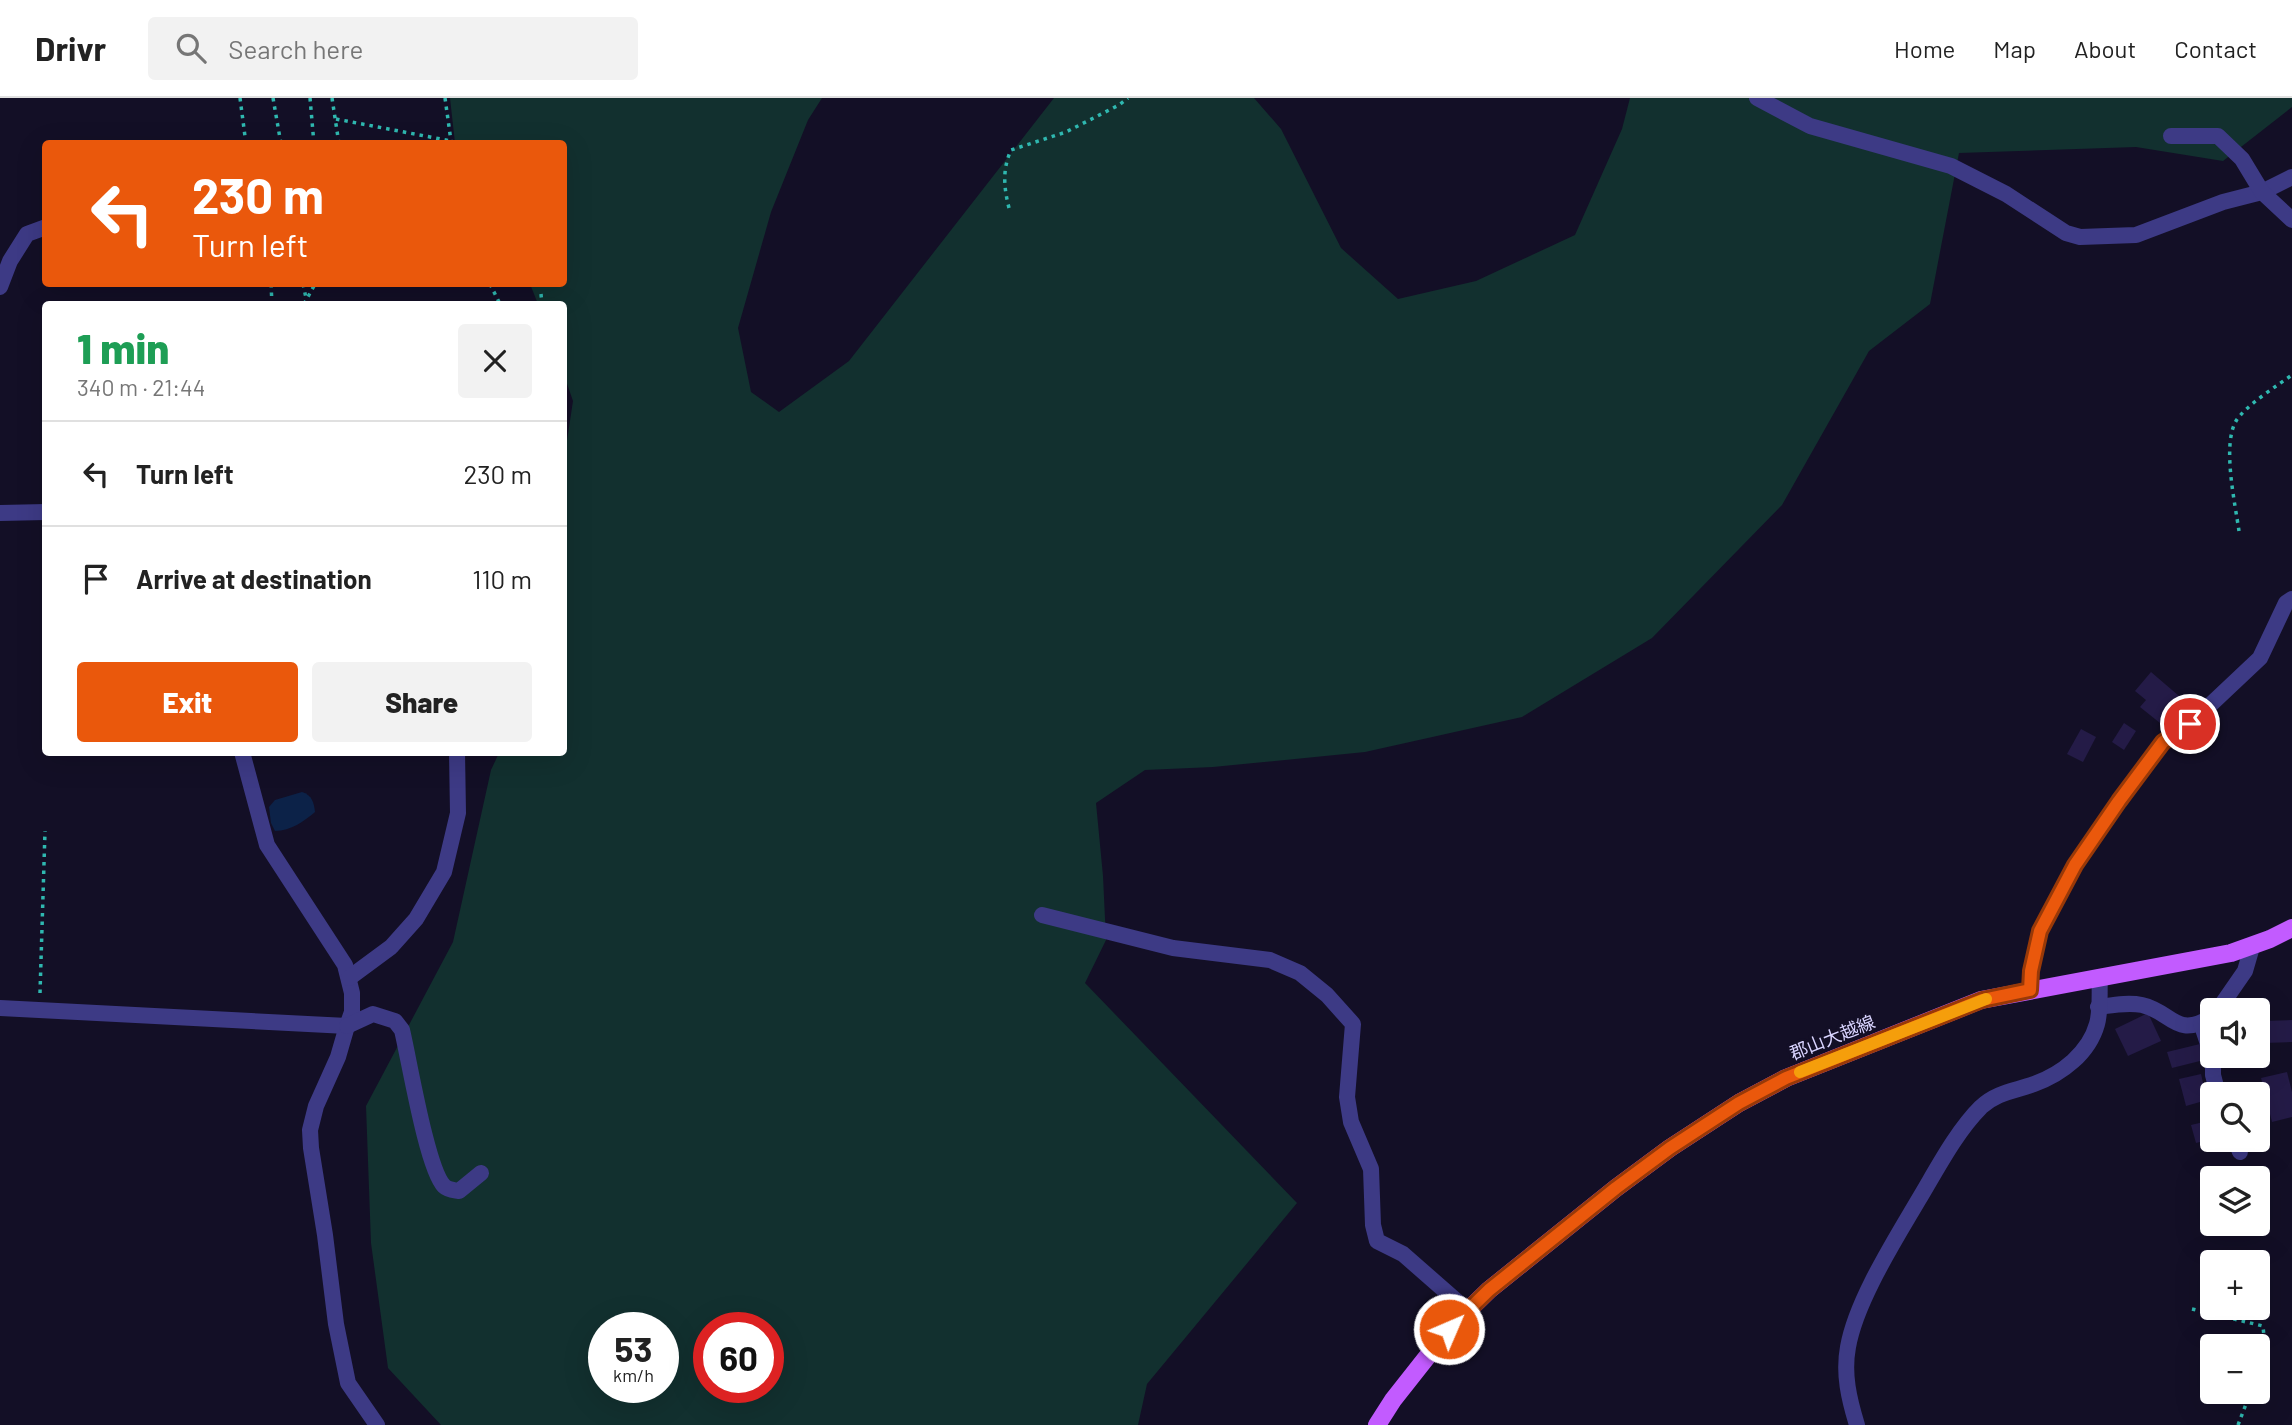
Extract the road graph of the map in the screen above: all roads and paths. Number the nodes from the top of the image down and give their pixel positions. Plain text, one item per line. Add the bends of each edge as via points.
1 (240, 98) edge
2 (273, 98) edge
3 (310, 98) edge
4 (332, 98) edge
5 (445, 98) edge
6 (1128, 98) edge
7 (1757, 98) edge
8 (336, 119) junction
9 (2171, 136) dead end
10 (245, 140) edge
11 (280, 140) edge
12 (314, 140) edge
13 (339, 140) edge
14 (441, 140) edge
15 (451, 140) edge
16 (2292, 177) edge
17 (2262, 192) junction
18 (1009, 208) dead end
19 (2292, 220) edge
20 (42, 228) edge
21 (304, 287) edge
22 (313, 287) edge
23 (0, 288) edge
24 (541, 294) dead end
25 (306, 298) junction
26 (305, 301) edge
27 (542, 301) edge
28 (2292, 374) edge
29 (42, 512) edge
30 (0, 513) edge
31 (2239, 531) dead end
32 (2292, 599) edge
33 (243, 756) edge
34 (457, 756) edge
35 (45, 831) dead end
36 (1042, 915) dead end
37 (2292, 928) edge
38 (2252, 947) junction
39 (2100, 977) junction
40 (349, 978) junction
41 (2030, 990) junction
42 (2226, 998) edge
43 (2098, 1007) junction
44 (0, 1008) edge
45 (39, 1010) junction
46 (2200, 1023) edge
47 (347, 1026) junction
48 (481, 1173) dead end
49 (2192, 1309) dead end
50 (1468, 1311) junction
51 (2264, 1334) edge
52 (2245, 1404) edge
53 (377, 1425) edge
54 (1377, 1425) edge
55 (1857, 1425) edge
56 (2238, 1425) edge

1 - 10 path
2 - 11 path
3 - 12 path
4 - 8 path
5 - 15 path
6 - 18 path via 1066,132 1010,150 1004,173
7 - 17 street via 1810,126 1951,166 2080,237 2136,235
8 - 13 path
8 - 14 path
9 - 17 street via 2218,136 2242,159
16 - 17 street
17 - 19 street
20 - 23 street via 27,234
21 - 25 path
22 - 25 path
24 - 27 path
25 - 26 path
28 - 31 path via 2236,421 2230,445
29 - 30 street
32 - 41 street via 2260,658 2190,724 2163,742 2099,829 2040,931
33 - 40 street via 267,845
34 - 40 street via 458,813 444,872 416,919 391,947
35 - 45 path
36 - 50 street via 1173,948 1270,960 1300,974 1326,995 1353,1024 1347,1097 1351,1122 1371,1169 1377,1241 1403,1254
37 - 38 main road, 郡山大越線
38 - 39 main road, 郡山大越線
38 - 42 street via 2245,971
39 - 41 main road, 郡山大越線
39 - 43 street
40 - 47 street via 352,1012
41 - 50 main road, 郡山大越線 via 1969,1005 1786,1078 1739,1103 1616,1188
43 - 46 street via 2144,1006 2176,1024
43 - 55 street via 2098,1023 2089,1044 2073,1062 1983,1106 1950,1149 1897,1236 1851,1333 1846,1372
44 - 45 street
45 - 47 street
47 - 48 street via 373,1014 395,1021 402,1030 428,1148 440,1181 459,1191
47 - 53 street via 316,1106 311,1148 348,1383
49 - 51 path via 2263,1326
50 - 54 main road, 郡山大越線 via 1424,1360
52 - 56 path

